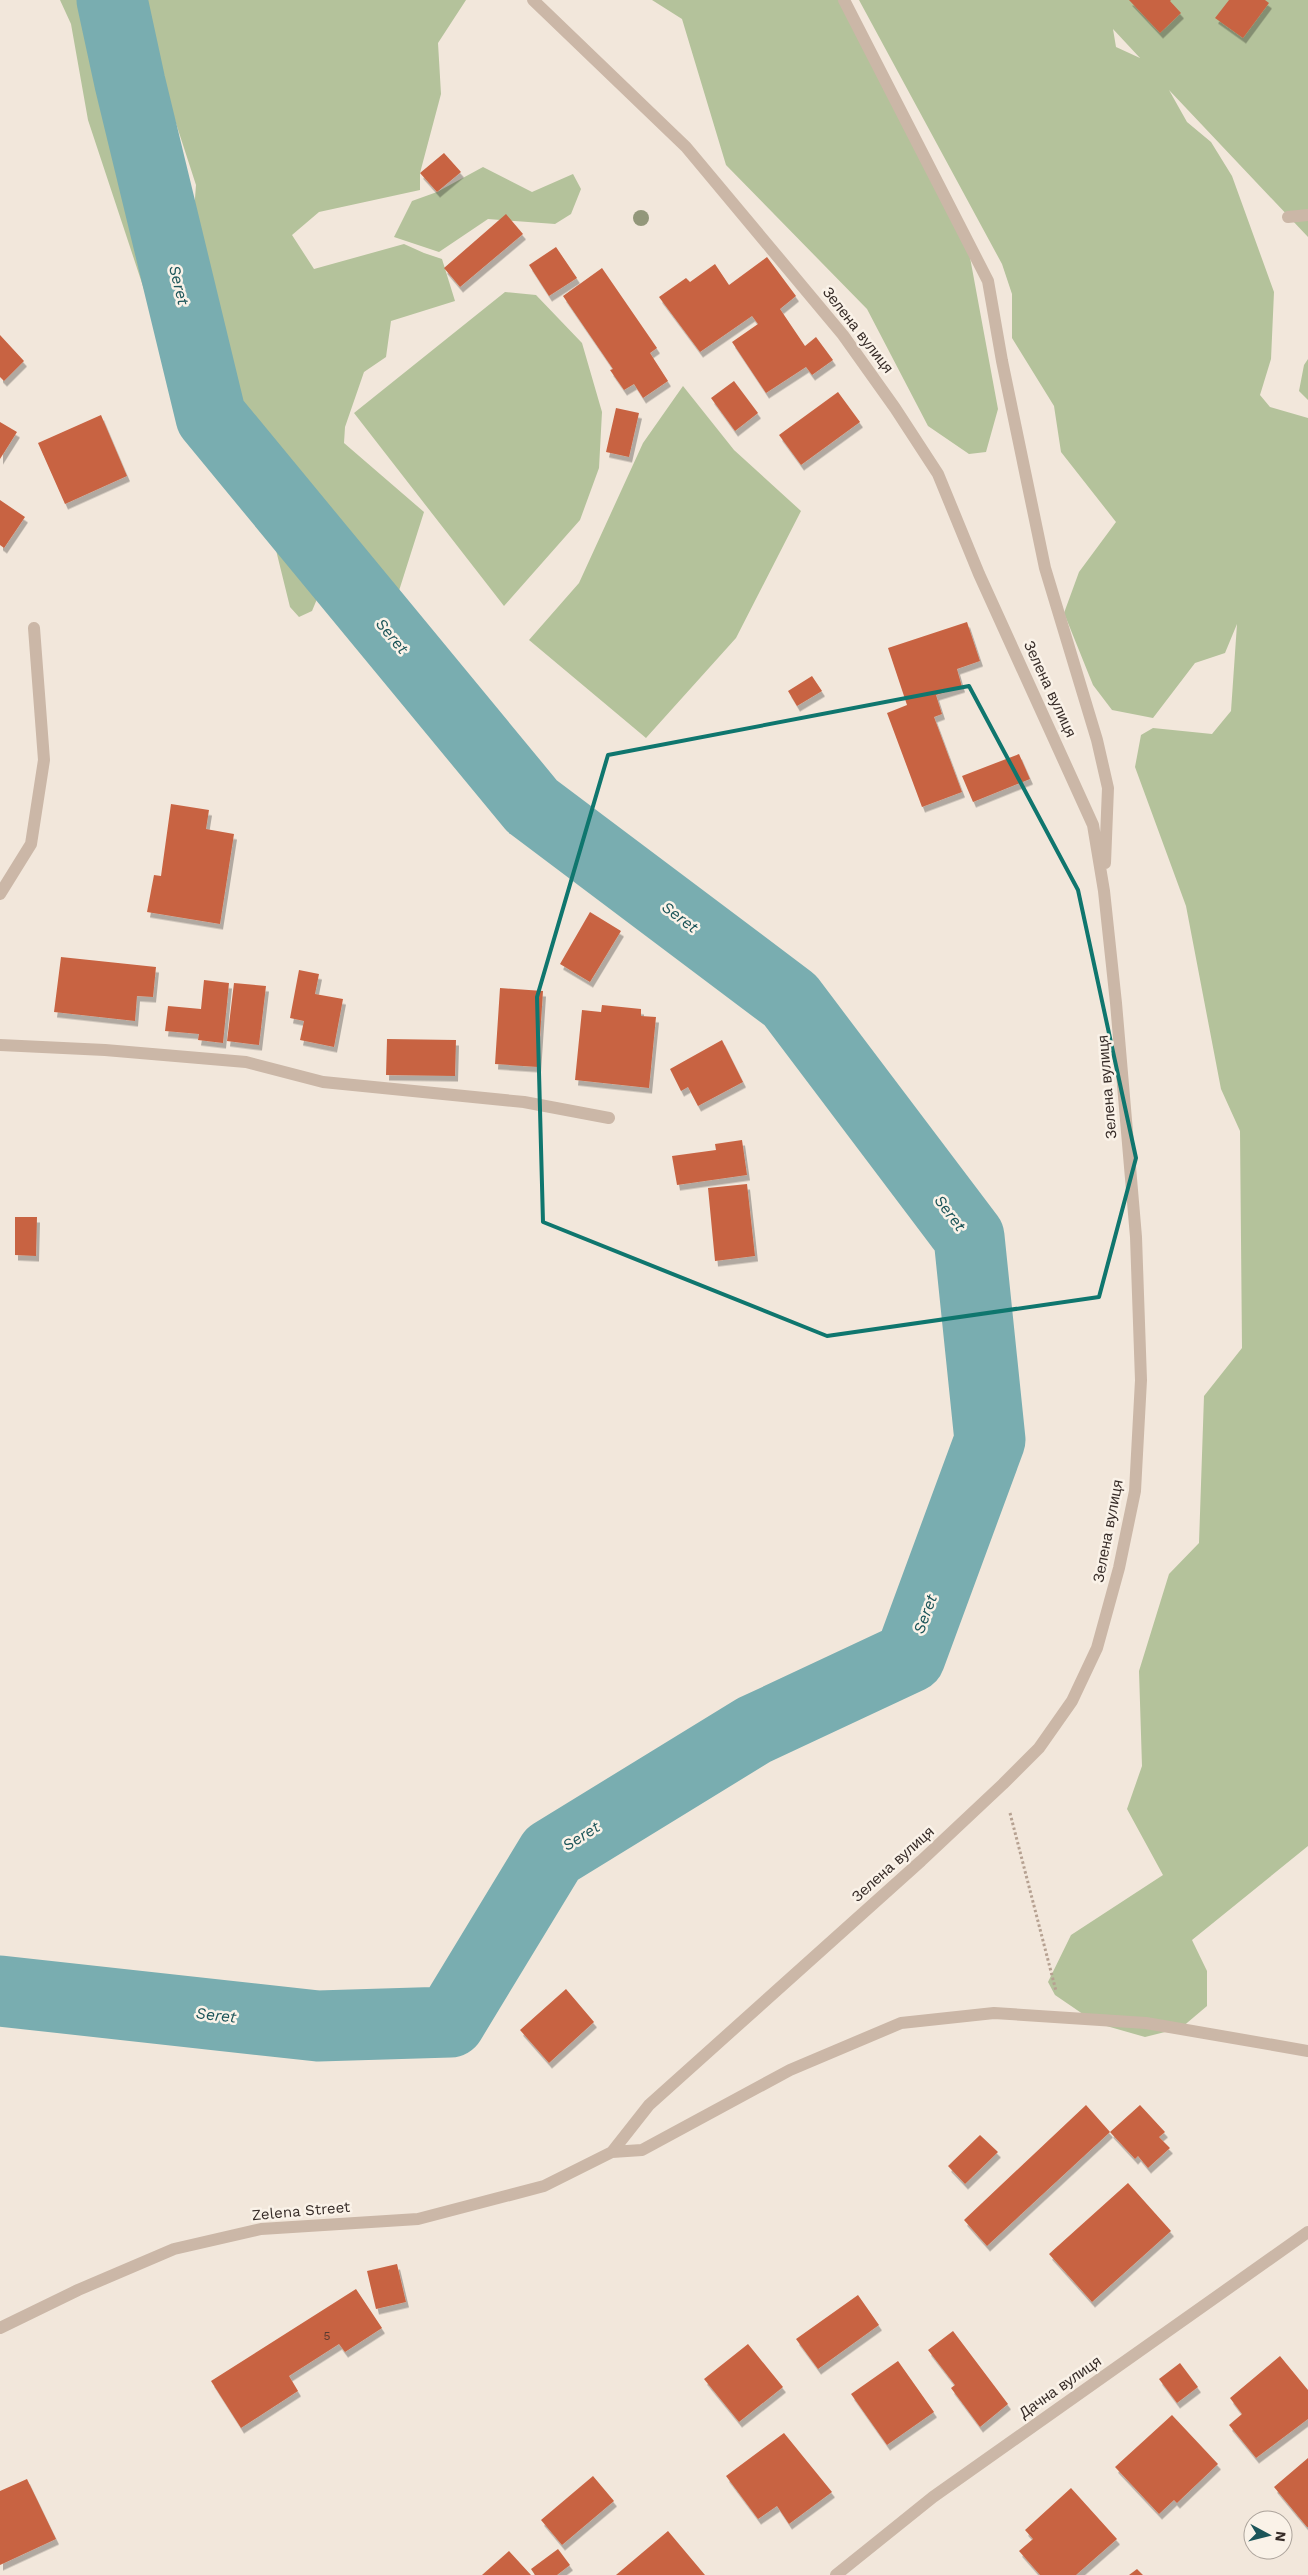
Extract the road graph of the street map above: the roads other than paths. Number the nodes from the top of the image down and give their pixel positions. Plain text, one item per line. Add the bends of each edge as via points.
1 (533, 0) edge
2 (844, 0) edge
3 (1308, 215) edge
4 (1288, 217) dead end
5 (34, 628) dead end
6 (1104, 891) junction
7 (0, 894) edge
8 (0, 1045) edge
9 (609, 1118) dead end
10 (1308, 2051) edge
11 (612, 2152) junction
12 (1308, 2232) edge
13 (0, 2328) edge
14 (836, 2575) edge

1 - 6 street, Зелена вулиця via 686,147 843,334 896,408 933,466 1093,825
2 - 6 street via 988,281 1045,568 1097,740 1108,788
3 - 4 street
5 - 7 street via 44,760 31,844
6 - 11 street, Зелена вулиця via 1136,1237 1141,1380 1135,1492 1097,1648 1072,1701 1039,1748 914,1868 649,2105
8 - 9 street via 246,1062 323,1082 524,1102
10 - 11 street via 1146,2023 1063,2017 994,2013 900,2023 790,2070 642,2150
11 - 13 street, Zelena Street via 544,2186 418,2219 261,2229 174,2249
12 - 14 street, Дачна вулиця via 933,2497

